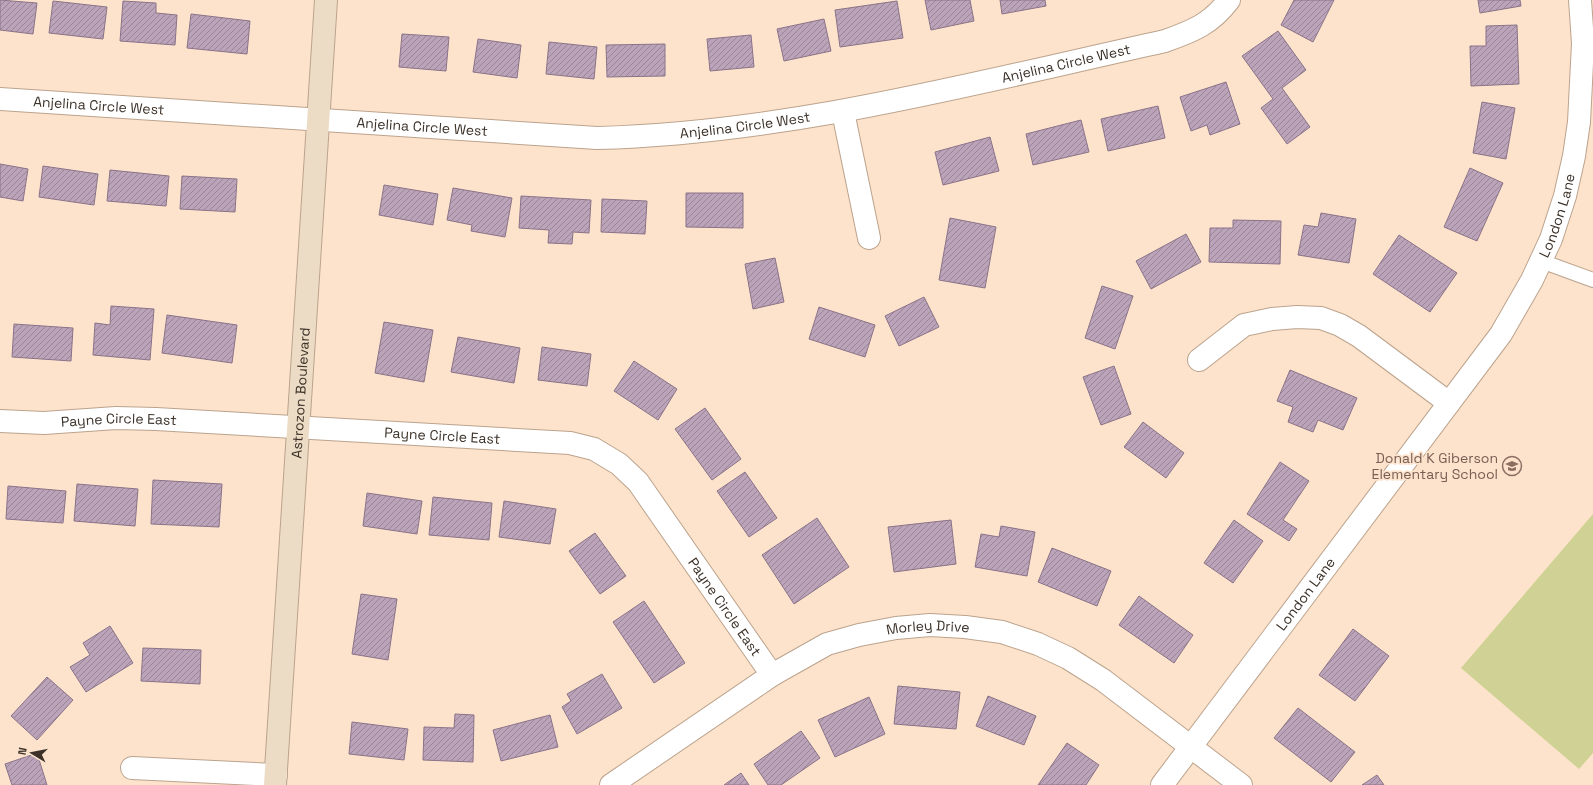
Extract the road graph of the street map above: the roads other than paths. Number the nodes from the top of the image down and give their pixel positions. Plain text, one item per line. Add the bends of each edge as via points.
1 (326, 0) edge
2 (1229, 0) edge
3 (1580, 0) edge
4 (1587, 86) edge
5 (0, 99) edge
6 (843, 112) junction
7 (318, 120) junction
8 (869, 238) dead end
9 (1541, 261) junction
10 (1593, 280) edge
11 (1199, 360) dead end
12 (1449, 403) junction
13 (0, 421) edge
14 (298, 426) junction
15 (772, 675) junction
16 (1190, 747) junction
17 (132, 768) dead end
18 (275, 780) edge
19 (611, 785) edge
20 (1162, 785) edge
21 (1241, 785) edge

1 - 7 main road, Astrozon Boulevard
2 - 6 street, Anjelina Circle West via 1220,13 1195,31 1166,41
3 - 4 street, London Lane
4 - 9 street, London Lane via 1571,170 1558,218
5 - 7 street, Anjelina Circle West
6 - 7 street, Anjelina Circle West via 685,134 604,138
6 - 8 street
7 - 14 main road, Astrozon Boulevard
9 - 10 lane
9 - 12 street, London Lane via 1501,334
11 - 12 street via 1244,325 1272,319 1321,318 1340,324 1359,336
12 - 16 street, London Lane
13 - 14 street, Payne Circle East via 44,423 116,418
14 - 15 street, Payne Circle East via 570,443 594,449 619,464 638,482
14 - 18 main road, Astrozon Boulevard
15 - 16 street, Morley Drive via 827,644 859,634 930,625 1002,632 1038,644 1068,658 1103,680
15 - 19 street, Morley Drive
16 - 20 street, London Lane
16 - 21 street, Morley Drive
17 - 18 street

